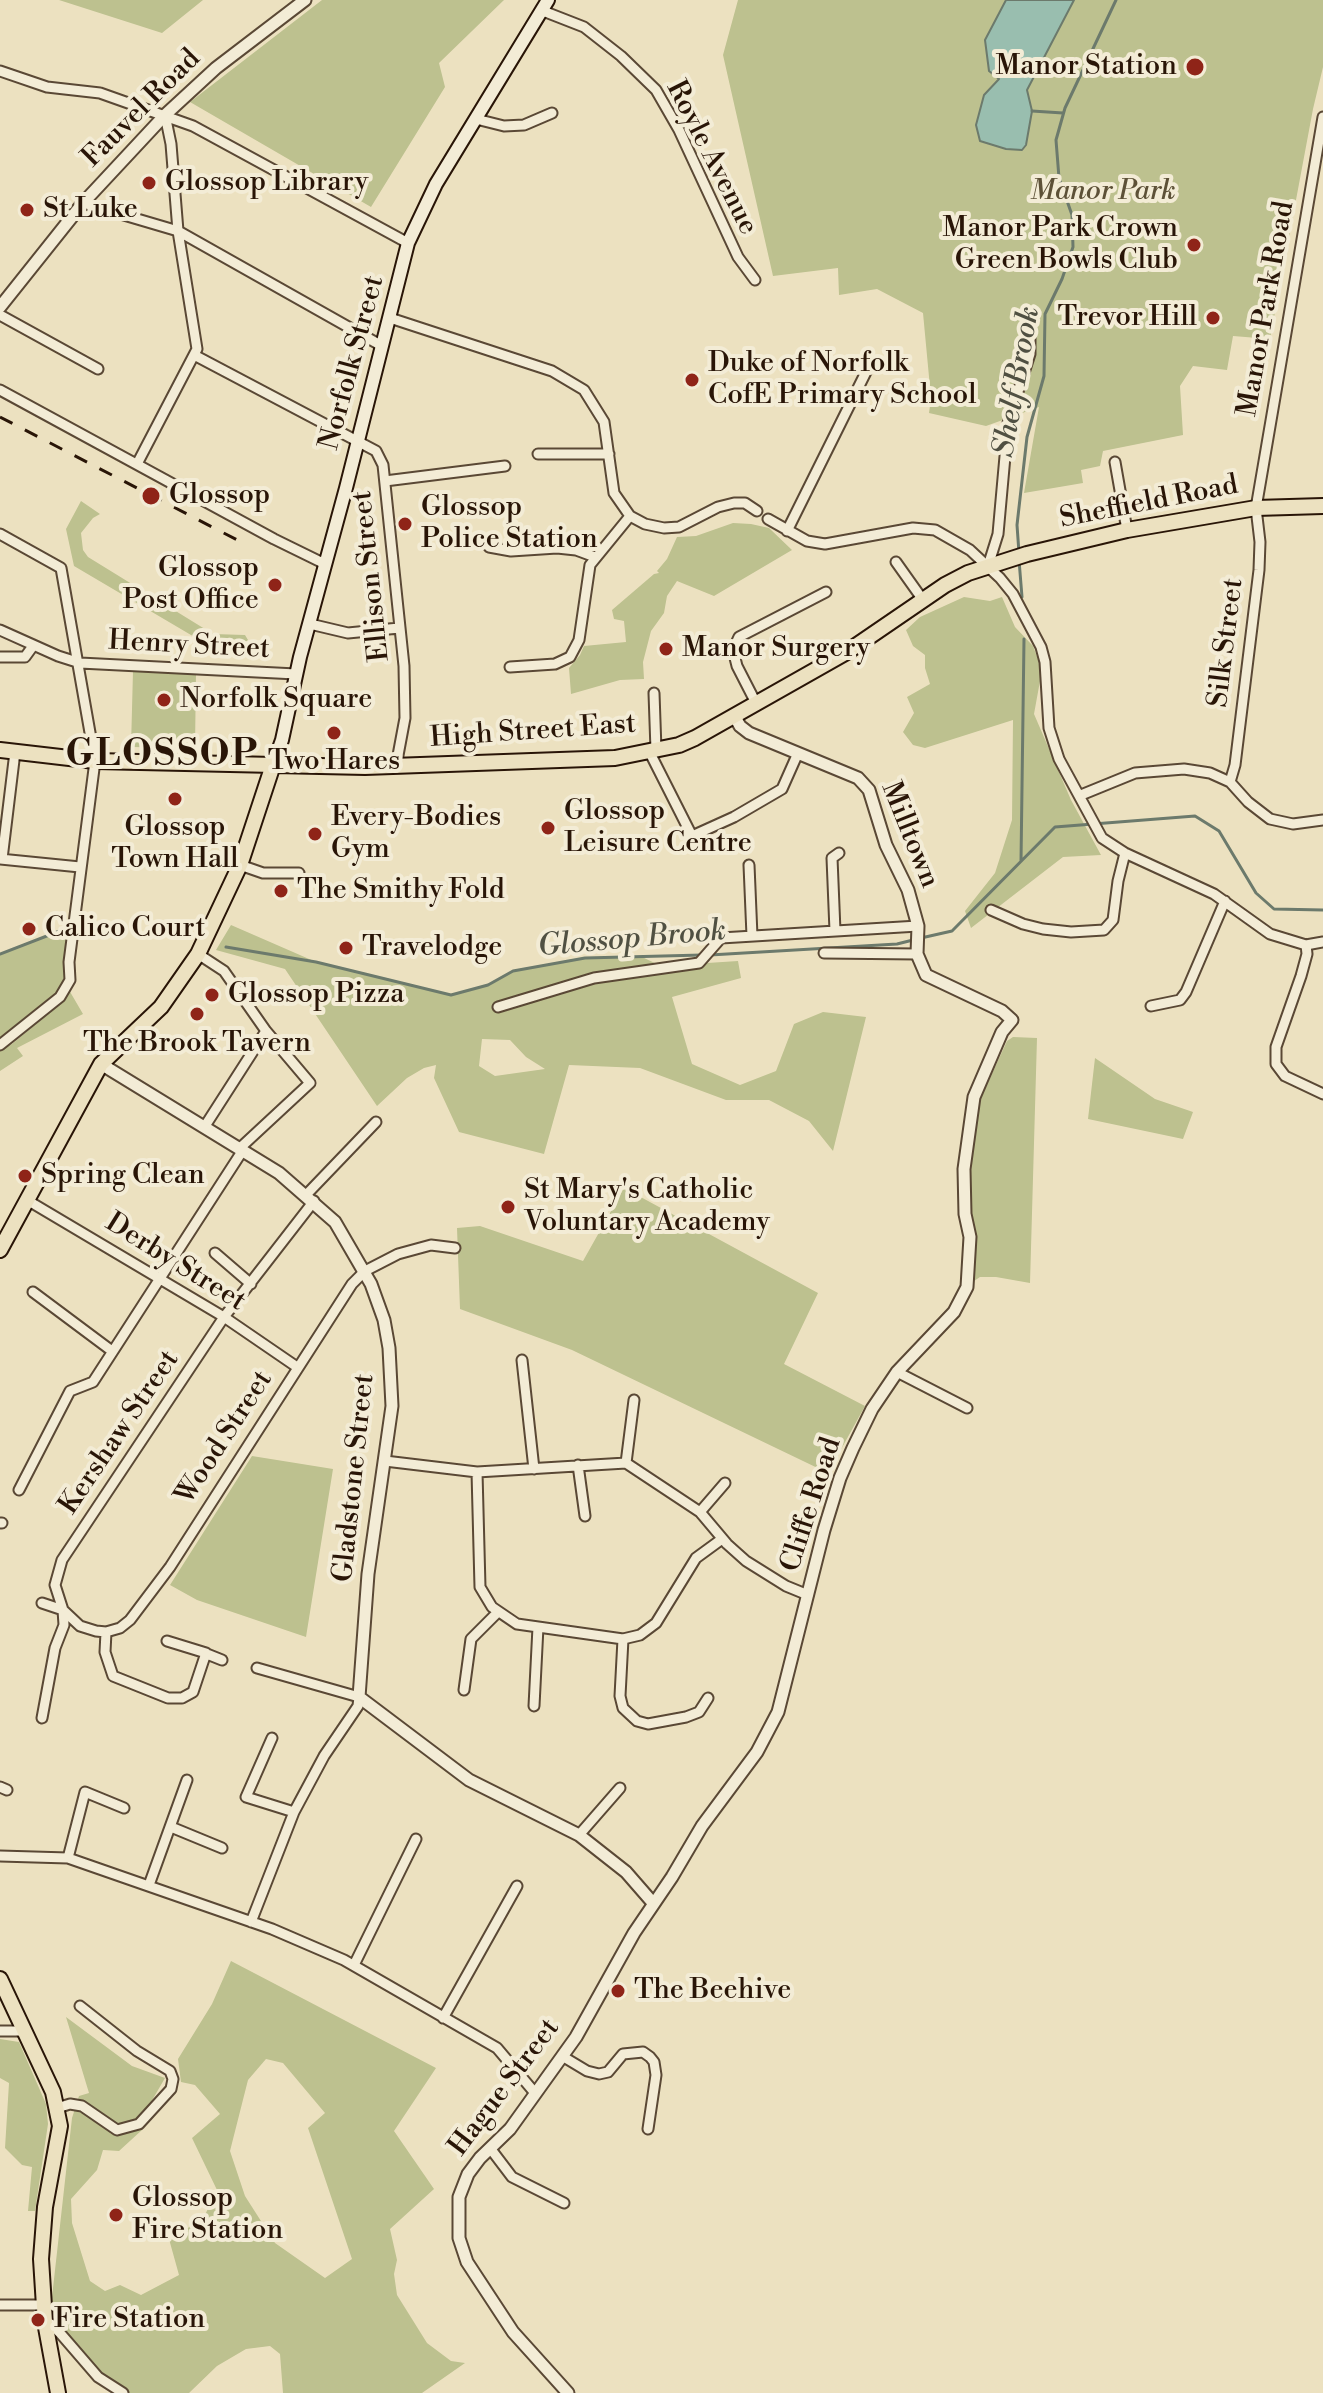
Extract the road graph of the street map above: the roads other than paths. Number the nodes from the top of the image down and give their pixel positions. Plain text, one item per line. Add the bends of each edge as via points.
1 (305, 0) edge
2 (545, 6) edge
3 (0, 71) edge
4 (552, 113) dead end
5 (165, 115) junction
6 (1323, 117) edge
7 (476, 119) junction
8 (83, 203) junction
9 (178, 231) junction
10 (408, 243) junction
11 (755, 280) dead end
12 (0, 307) edge
13 (0, 315) edge
14 (1030, 316) dead end
15 (390, 318) junction
16 (382, 346) junction
17 (196, 356) junction
18 (870, 364) dead end
19 (98, 369) dead end
20 (0, 390) edge
21 (356, 442) junction
22 (538, 454) dead end
23 (609, 454) junction
24 (1115, 462) dead end
25 (137, 464) junction
26 (505, 466) dead end
27 (385, 481) junction
28 (1323, 506) edge
29 (1256, 508) junction
30 (757, 511) dead end
31 (630, 516) junction
32 (768, 519) dead end
33 (1127, 530) junction
34 (787, 531) junction
35 (0, 534) edge
36 (489, 547) dead end
37 (595, 557) junction
38 (896, 562) dead end
39 (325, 564) junction
40 (988, 566) junction
41 (826, 592) dead end
42 (923, 600) junction
43 (310, 624) junction
44 (399, 628) junction
45 (0, 630) edge
46 (33, 646) junction
47 (0, 657) edge
48 (80, 663) junction
49 (510, 667) dead end
50 (296, 674) junction
51 (654, 693) dead end
52 (757, 705) junction
53 (735, 717) junction
54 (653, 750) junction
55 (8, 751) edge
56 (798, 753) junction
57 (95, 761) junction
58 (273, 765) junction
59 (396, 766) junction
60 (1230, 782) junction
61 (1081, 795) junction
62 (1323, 820) edge
63 (839, 853) dead end
64 (1125, 853) junction
65 (1, 859) edge
66 (240, 865) junction
67 (749, 865) dead end
68 (80, 867) junction
69 (299, 873) dead end
70 (1225, 901) junction
71 (991, 910) dead end
72 (835, 931) junction
73 (917, 931) junction
74 (752, 936) junction
75 (1323, 942) edge
76 (1306, 945) junction
77 (824, 953) dead end
78 (917, 953) junction
79 (198, 954) junction
80 (1151, 1006) dead end
81 (498, 1007) dead end
82 (266, 1031) junction
83 (0, 1045) edge
84 (101, 1064) junction
85 (1323, 1094) edge
86 (376, 1122) dead end
87 (205, 1126) junction
88 (241, 1149) junction
89 (310, 1198) junction
90 (27, 1200) junction
91 (455, 1248) dead end
92 (0, 1250) edge
93 (215, 1253) dead end
94 (365, 1271) junction
95 (160, 1278) junction
96 (251, 1284) junction
97 (33, 1292) dead end
98 (224, 1317) junction
99 (112, 1351) junction
100 (522, 1360) dead end
101 (297, 1367) junction
102 (897, 1372) junction
103 (634, 1400) dead end
104 (967, 1408) dead end
105 (385, 1461) junction
106 (626, 1463) junction
107 (578, 1465) junction
108 (534, 1469) junction
109 (477, 1472) junction
110 (725, 1483) dead end
111 (19, 1490) dead end
112 (700, 1512) junction
113 (585, 1516) dead end
114 (722, 1539) junction
115 (808, 1595) junction
116 (42, 1603) dead end
117 (63, 1610) junction
118 (498, 1612) junction
119 (538, 1627) junction
120 (106, 1632) junction
121 (623, 1639) junction
122 (167, 1641) dead end
123 (207, 1654) junction
124 (222, 1660) dead end
125 (257, 1668) dead end
126 (464, 1690) dead end
127 (359, 1697) junction
128 (708, 1698) dead end
129 (534, 1706) dead end
130 (42, 1718) dead end
131 (272, 1738) dead end
132 (187, 1780) dead end
133 (620, 1788) dead end
134 (124, 1808) dead end
135 (294, 1812) junction
136 (171, 1827) junction
137 (579, 1835) junction
138 (416, 1839) dead end
139 (222, 1848) dead end
140 (0, 1856) edge
141 (68, 1858) junction
142 (149, 1885) junction
143 (517, 1886) dead end
144 (653, 1903) junction
145 (251, 1922) junction
146 (634, 1933) joint
147 (354, 1965) junction
148 (0, 1979) edge
149 (80, 2006) dead end
150 (443, 2018) junction
151 (0, 2031) edge
152 (23, 2031) junction
153 (562, 2056) junction
154 (535, 2093) junction
155 (57, 2108) junction
156 (648, 2129) dead end
157 (490, 2148) junction
158 (564, 2203) dead end
159 (0, 2305) edge
160 (43, 2305) junction
161 (45, 2322) junction
162 (58, 2393) edge
163 (123, 2393) edge
164 (568, 2393) edge

1 - 5 street, Fauvel Road
2 - 7 main road, Norfolk Street
2 - 11 street, Royle Avenue via 584,27 656,90 738,257
3 - 5 street via 47,87 100,93
4 - 7 street via 524,125
5 - 8 street, Fauvel Road
5 - 9 street
5 - 10 street via 258,159
6 - 29 street, Manor Park Road
7 - 10 main road, Norfolk Street
8 - 9 street
8 - 12 street, Fauvel Road
9 - 16 street
9 - 17 street
10 - 15 main road, Norfolk Street
13 - 19 street
14 - 40 street via 1030,354 1008,423 998,534
15 - 16 main road, Norfolk Street
15 - 23 street via 569,379 596,406
16 - 21 main road, Norfolk Street
17 - 21 street, Ellison Street
17 - 25 street
18 - 34 street
20 - 25 street
21 - 27 street, Ellison Street via 376,451
21 - 39 main road, Norfolk Street
22 - 23 street
23 - 31 street via 614,493
24 - 33 street
25 - 39 street
26 - 27 street
27 - 44 street, Ellison Street
28 - 29 main road, Sheffield Road
29 - 33 main road, Sheffield Road
29 - 60 street, Silk Street via 1259,570
30 - 31 street via 734,503 679,527 664,528
31 - 37 street
32 - 34 street
33 - 40 main road, Sheffield Road
34 - 40 street via 825,544 913,528 935,530
35 - 48 street via 61,568
36 - 37 street via 557,548
37 - 49 street via 587,574 579,640 570,657 555,664
38 - 42 street
39 - 43 main road, Norfolk Street
40 - 42 main road, High Street East
40 - 61 street via 1013,594 1041,647 1049,728 1059,759
41 - 52 street via 739,637 733,650 737,666
42 - 52 main road, High Street East
43 - 44 street via 348,633
43 - 50 main road, Norfolk Street
44 - 59 street, Ellison Street via 405,718
45 - 46 street, Henry Street
46 - 47 street via 25,657
46 - 48 street, Henry Street
48 - 50 street, Henry Street
48 - 57 street
50 - 58 main road, Norfolk Street
51 - 54 street
52 - 53 main road, High Street East
53 - 54 main road, High Street East via 695,738
53 - 56 street, Milltown via 749,733
54 - 56 street via 692,836 782,789
54 - 59 main road, High Street East via 615,758
55 - 57 main road, High Street East
55 - 65 street
56 - 73 street, Milltown via 858,778 869,790 886,845 908,890
57 - 58 main road, High Street East
57 - 68 street
58 - 59 main road, High Street East
58 - 66 main road
60 - 61 street via 1210,773 1158,769
60 - 62 street via 1270,819 1293,824
61 - 64 street via 1095,827 1109,845
63 - 72 street via 832,858
64 - 70 street
64 - 71 street via 1113,920 1104,930 1043,929
65 - 68 street
66 - 69 street via 263,873
66 - 79 main road
67 - 74 street
68 - 83 street via 70,980 60,997
70 - 76 street via 1270,934
70 - 80 street via 1186,992 1180,1000
72 - 73 street
72 - 74 street
73 - 78 street, Milltown
74 - 81 street via 721,938 699,963 594,978
75 - 76 street
76 - 85 street via 1276,1047 1276,1064 1285,1076
77 - 78 street
78 - 102 street, Cliffe Road via 926,975 1012,1020 974,1097 964,1169 970,1237 967,1287 954,1312
79 - 82 street via 224,971
79 - 84 main road via 161,1007
82 - 87 street
82 - 88 street via 310,1083
84 - 87 street, Gladstone Street
84 - 90 main road
86 - 89 street, Kershaw Street
87 - 88 street, Gladstone Street
88 - 89 street, Gladstone Street
88 - 95 street
89 - 94 street, Gladstone Street via 335,1222
89 - 96 street, Kershaw Street
90 - 92 main road
90 - 95 street, Derby Street
91 - 94 street via 424,1247
93 - 96 street
94 - 101 street, Wood Street
94 - 105 street, Gladstone Street via 384,1320 391,1366
95 - 98 street, Derby Street
95 - 99 street
96 - 98 street, Kershaw Street
97 - 99 street
98 - 101 street, Derby Street
98 - 117 street, Kershaw Street via 62,1560 55,1585
99 - 111 street via 93,1382 70,1391
100 - 108 street
101 - 120 street, Wood Street via 170,1567 130,1620
102 - 104 street
102 - 115 street, Cliffe Road via 872,1409 840,1478
103 - 106 street
105 - 109 street
105 - 127 street, Gladstone Street via 368,1574
106 - 107 street
106 - 112 street
107 - 108 street
107 - 113 street
108 - 109 street
109 - 118 street via 479,1579 487,1602
110 - 112 street
112 - 114 street
114 - 115 street via 758,1570
114 - 121 street via 696,1558 656,1623
115 - 144 street, Cliffe Road via 778,1712 757,1752
116 - 117 street
117 - 120 street via 80,1626
117 - 130 street, Kershaw Street
118 - 119 street via 517,1624
118 - 126 street via 471,1639
119 - 121 street
119 - 129 street
120 - 123 street via 105,1652 113,1676 168,1698 193,1692
121 - 128 street via 621,1702 637,1721 686,1717 699,1712
122 - 123 street
123 - 124 street
125 - 127 street
127 - 135 street
127 - 137 street via 469,1780
131 - 135 street via 246,1797
132 - 136 street
133 - 137 street
134 - 141 street via 85,1792
135 - 145 street
136 - 139 street
136 - 142 street
137 - 144 street via 626,1872
138 - 147 street
140 - 141 street
141 - 142 street
142 - 145 street
143 - 150 street
144 - 146 street, Cliffe Road
145 - 147 street
146 - 153 street, Hague Street
147 - 150 street
148 - 152 main road
149 - 155 street via 170,2071 171,2089 139,2124 117,2130 82,2106
150 - 154 street via 497,2048
151 - 152 street
152 - 155 main road
153 - 154 street, Hague Street
153 - 156 street via 599,2074 608,2072 623,2054 643,2052 650,2057 656,2075
154 - 157 street, Hague Street
155 - 160 main road via 60,2126 41,2259
157 - 158 street via 512,2177
157 - 164 street, Hague Street via 468,2174 459,2197 459,2238 467,2262 513,2332
159 - 160 street
160 - 161 main road
161 - 162 main road
161 - 163 street via 98,2377

